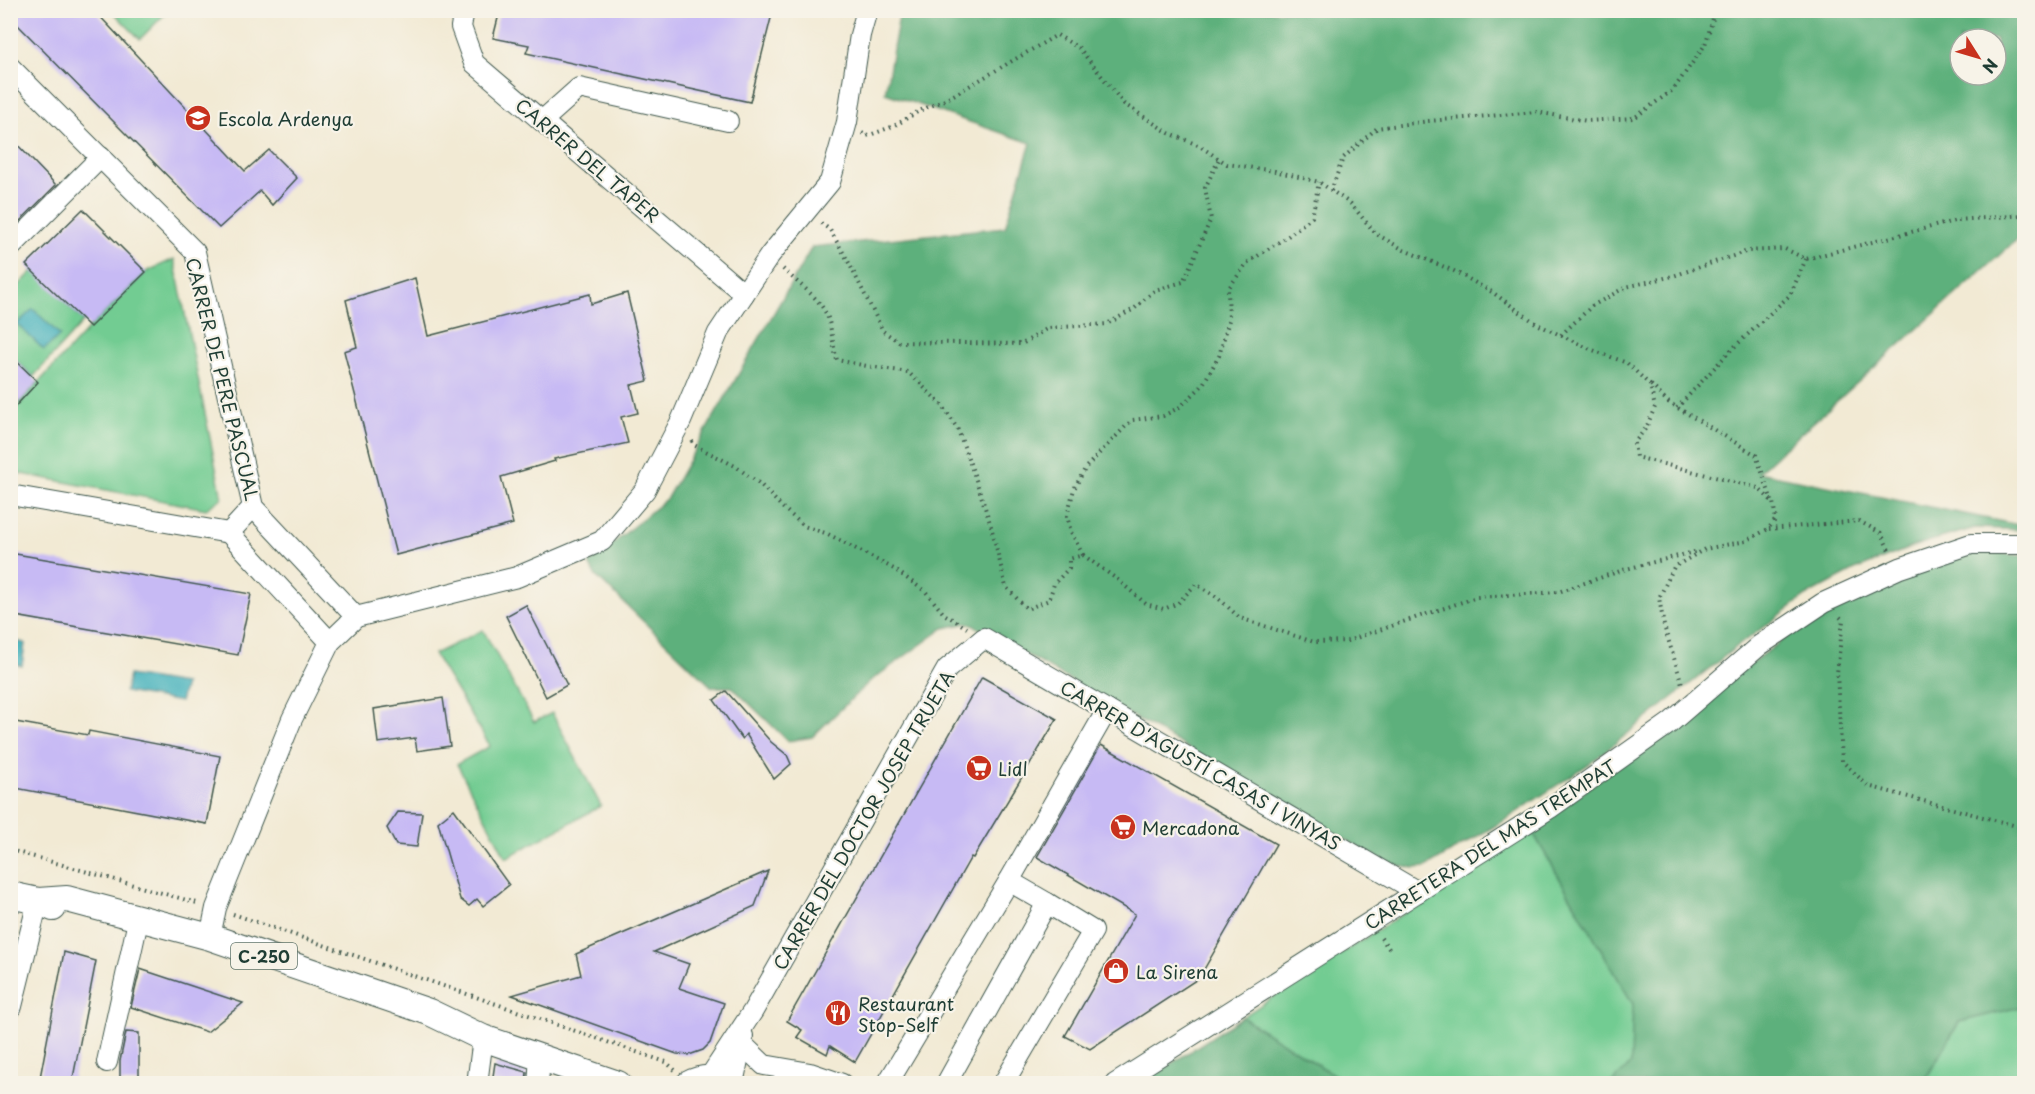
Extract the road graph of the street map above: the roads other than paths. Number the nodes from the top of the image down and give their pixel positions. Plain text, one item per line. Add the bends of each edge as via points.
1 (464, 10) edge
2 (867, 10) edge
3 (12, 72) edge
4 (542, 121) junction
5 (728, 121) dead end
6 (101, 157) junction
7 (10, 248) edge
8 (744, 294) junction
9 (10, 495) edge
10 (253, 507) junction
11 (229, 533) junction
12 (2025, 544) edge
13 (356, 617) junction
14 (984, 638) joint
15 (330, 642) junction
16 (1107, 710) junction
17 (1009, 881) junction
18 (1418, 892) junction
19 (10, 896) edge
20 (38, 901) junction
21 (1047, 903) junction
22 (136, 930) junction
23 (210, 937) junction
24 (11, 1007) edge
25 (753, 1011) junction
26 (483, 1038) junction
27 (741, 1043) junction
28 (540, 1057) junction
29 (107, 1062) dead end
30 (710, 1082) edge
31 (477, 1083) edge
32 (538, 1083) edge
33 (618, 1083) edge
34 (842, 1083) edge
35 (887, 1083) edge
36 (946, 1083) edge
37 (1003, 1083) edge
38 (1115, 1083) edge

1 - 4 street, CARRER DEL TAPER via 461,27 474,63
2 - 8 street via 847,122 830,182 770,255
3 - 6 street, CARRER DE PERE PASCUAL
4 - 5 street via 579,88
4 - 8 street, CARRER DEL TAPER
6 - 7 street
6 - 10 street, CARRER DE PERE PASCUAL via 195,252
8 - 13 street via 718,333 681,421 645,490 602,541 517,577
9 - 11 street
10 - 11 street
10 - 13 street, CARRER DE PERE PASCUAL
11 - 15 street
12 - 18 street, CARRETERA DEL MAS TREMPAT via 1971,544 1900,568 1823,603 1760,645 1670,723 1550,808
13 - 15 street
14 - 16 street, CARRER D'AGUSTÍ CASAS I VINYAS
14 - 25 street, CARRER DEL DOCTOR JOSEP TRUETA via 947,669
15 - 23 street via 292,719 216,908
16 - 17 street
16 - 18 street, CARRER D'AGUSTÍ CASAS I VINYAS
17 - 21 street
17 - 35 street
18 - 38 street, CARRETERA DEL MAS TREMPAT
19 - 20 main road, C-250
20 - 22 main road, C-250 via 65,913
20 - 23 main road, C-250 via 68,899
20 - 24 street
21 - 36 street
21 - 37 street via 1093,931
22 - 26 main road, C-250 via 425,1026
22 - 29 street
23 - 26 main road, C-250 via 429,1012
25 - 27 street, CARRER DEL DOCTOR JOSEP TRUETA
25 - 30 street, CARRER DEL DOCTOR JOSEP TRUETA
26 - 28 main road, C-250
26 - 31 street
27 - 30 street, CARRER DEL DOCTOR JOSEP TRUETA
27 - 34 street via 764,1065
28 - 32 street
28 - 33 main road, C-250

